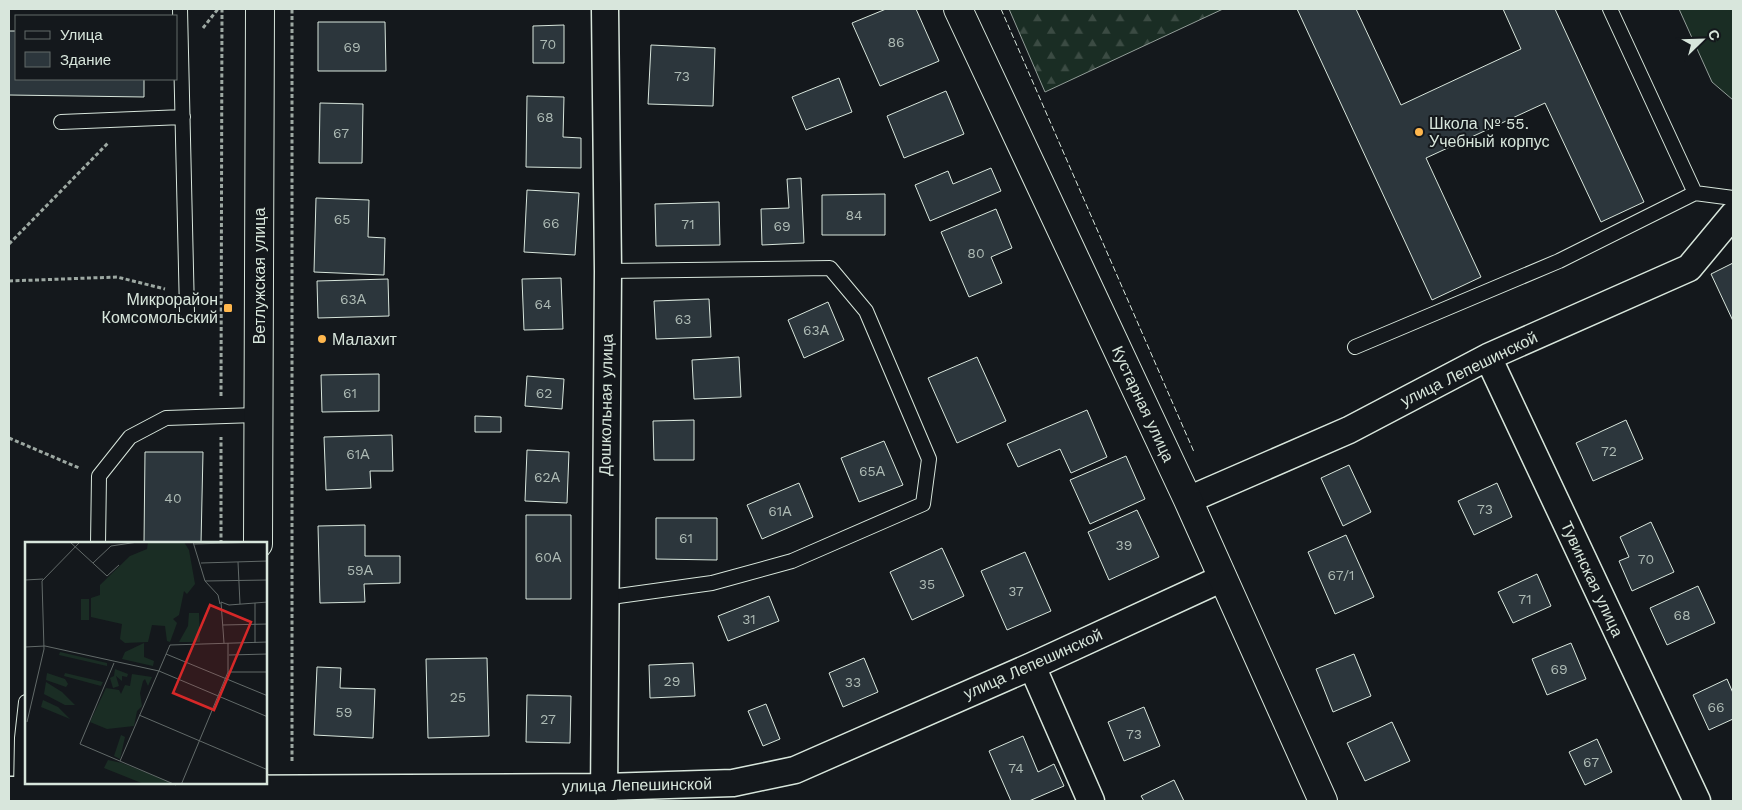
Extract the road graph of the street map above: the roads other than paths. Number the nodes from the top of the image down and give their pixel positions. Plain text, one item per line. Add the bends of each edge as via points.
1 (180, 9) edge
2 (260, 9) edge
3 (605, 9) edge
4 (958, 9) edge
5 (1610, 9) edge
6 (183, 117) junction
7 (61, 122) dead end
8 (1695, 193) junction
9 (1733, 198) edge
10 (1733, 215) edge
11 (608, 271) junction
12 (187, 312) dead end
13 (1355, 347) dead end
14 (1488, 357) junction
15 (259, 415) junction
16 (1188, 500) junction
17 (98, 542) edge
18 (258, 542) edge
19 (1223, 578) junction
20 (604, 598) junction
21 (1032, 666) junction
22 (25, 711) edge
23 (15, 790) edge
24 (257, 791) edge
25 (737, 792) edge
26 (604, 794) edge
27 (1091, 801) edge
28 (1323, 801) edge
29 (1697, 801) edge

1 - 6 lane
2 - 15 street, Ветлужская улица
3 - 11 street, Дошкольная улица
4 - 16 street, Кустарная улица
5 - 8 lane
6 - 7 lane
6 - 12 lane
8 - 9 lane
8 - 13 lane via 1559,261
10 - 14 street, улица Лепешинской via 1689,268
11 - 20 street, Дошкольная улица
11 - 20 lane via 830,268 866,311 929,459 923,504 888,520 792,561 712,583
14 - 16 street, улица Лепешинской via 1349,430
14 - 29 street, Тувинская улица
15 - 17 lane via 166,418 130,437 99,476
15 - 18 street, Ветлужская улица
16 - 19 street, Кустарная улица
19 - 21 street, улица Лепешинской
19 - 28 street, Кустарная улица
20 - 26 street, Дошкольная улица
21 - 25 street, улица Лепешинской via 795,770
21 - 27 street
22 - 23 lane
23 - 24 street, улица Лепешинской
24 - 26 street, улица Лепешинской via 292,788
25 - 26 street, улица Лепешинской

